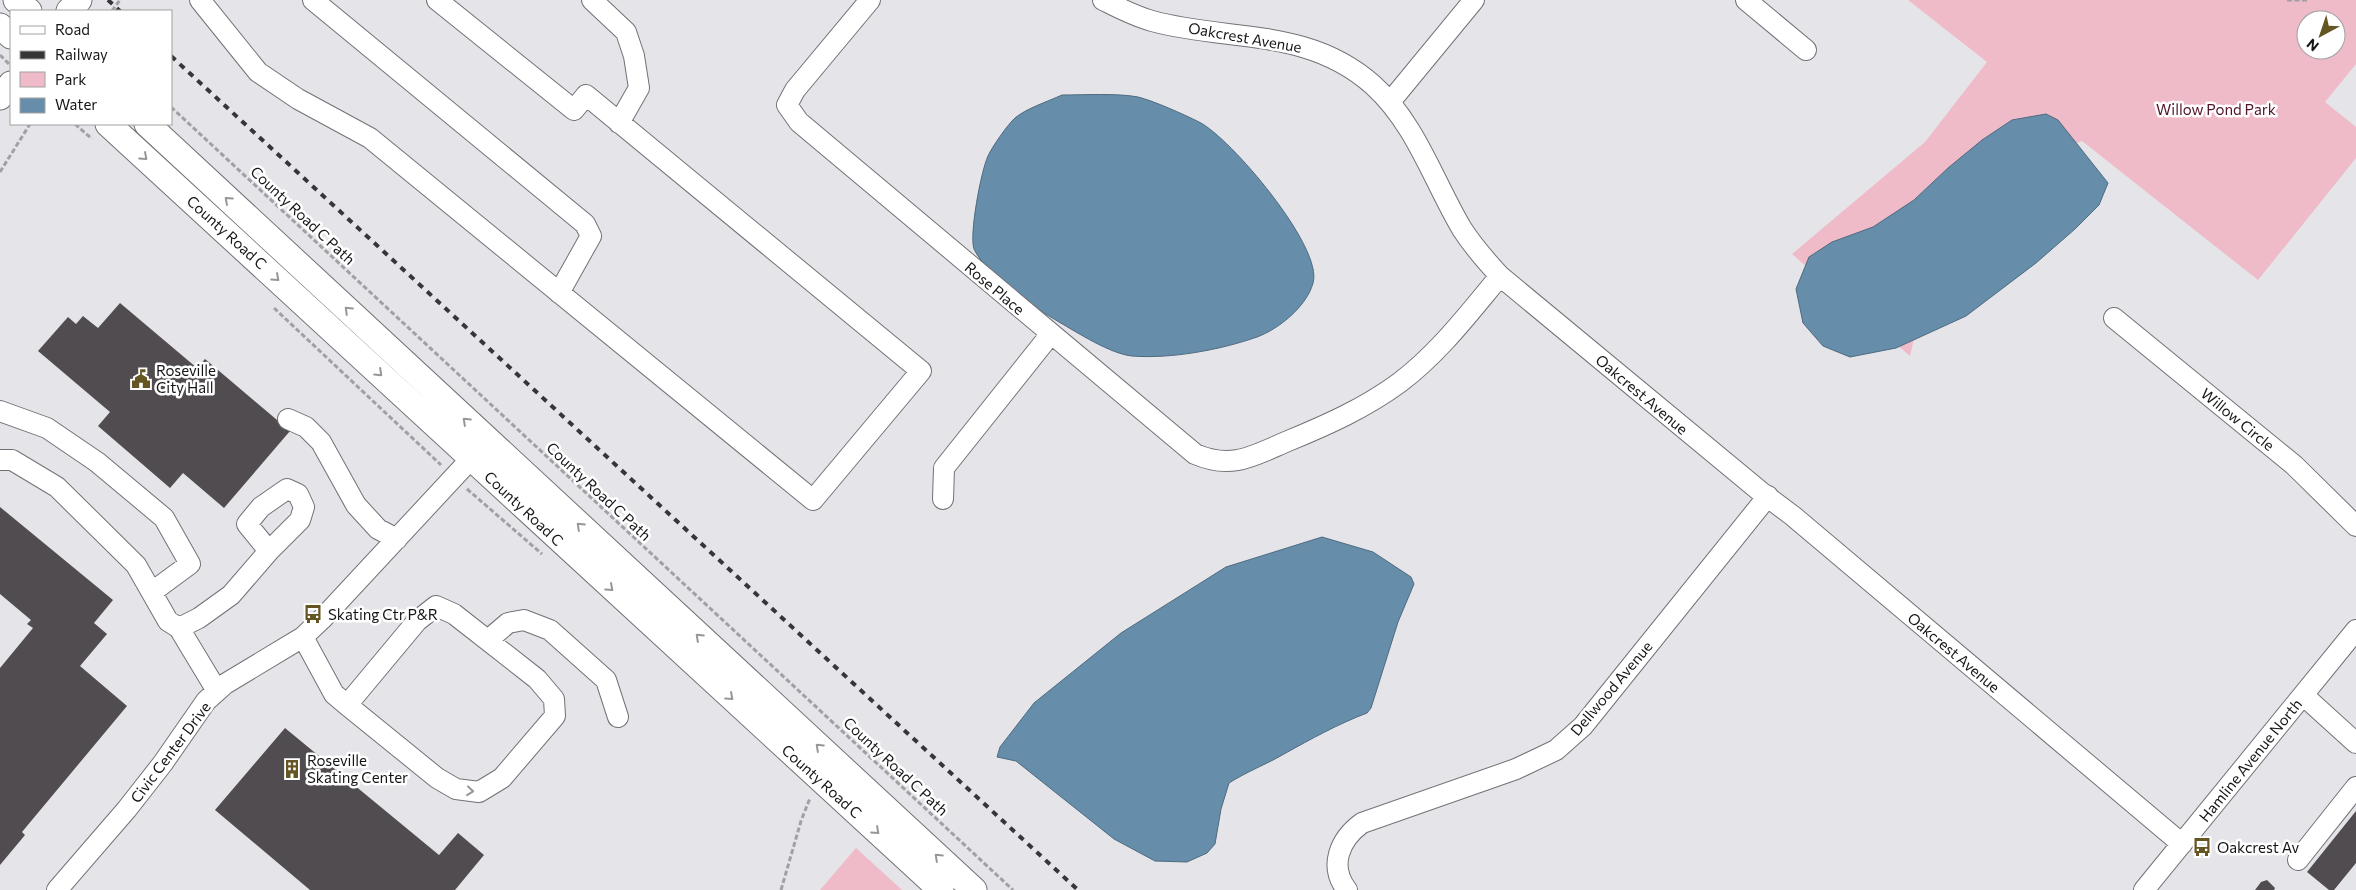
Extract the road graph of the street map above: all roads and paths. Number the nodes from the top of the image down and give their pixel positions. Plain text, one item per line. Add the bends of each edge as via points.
1 (16, 0) edge
2 (79, 0) edge
3 (200, 0) edge
4 (313, 0) edge
5 (437, 0) edge
6 (592, 0) edge
7 (870, 0) edge
8 (1103, 0) edge
9 (1474, 0) edge
10 (1746, 0) edge
11 (2288, 0) edge
12 (2307, 0) edge
13 (28, 10) edge
14 (70, 10) edge
15 (0, 26) edge
16 (10, 35) edge
17 (1806, 50) dead end
18 (0, 55) edge
19 (10, 66) edge
20 (10, 85) edge
21 (0, 97) edge
22 (1390, 102) junction
23 (172, 108) edge
24 (618, 123) junction
25 (29, 125) edge
26 (109, 125) edge
27 (148, 125) edge
28 (0, 172) edge
29 (1500, 276) junction
30 (559, 293) junction
31 (2114, 318) dead end
32 (1050, 335) junction
33 (0, 411) edge
34 (288, 419) dead end
35 (488, 441) junction
36 (471, 458) junction
37 (0, 460) edge
38 (1768, 496) junction
39 (943, 499) dead end
40 (2356, 526) edge
41 (396, 539) junction
42 (269, 551) dead end
43 (152, 592) junction
44 (179, 628) junction
45 (2356, 630) edge
46 (303, 637) junction
47 (488, 640) junction
48 (217, 691) junction
49 (2303, 695) junction
50 (347, 705) junction
51 (618, 716) dead end
52 (2356, 743) edge
53 (2356, 787) edge
54 (811, 797) dead end
55 (2182, 844) junction
56 (2298, 860) dead end
57 (57, 890) edge
58 (780, 890) edge
59 (941, 890) edge
60 (974, 890) edge
61 (1013, 890) edge
62 (1347, 890) edge
63 (2144, 890) edge

1 - 13 main road
2 - 14 main road
3 - 30 street via 258,72 298,99 370,138
4 - 30 street via 585,224 591,236
5 - 24 street via 574,110 586,95
6 - 24 street via 626,32 634,56 639,88
7 - 32 street, Rose Place via 795,90 787,105 799,122
8 - 22 street, Oakcrest Avenue via 1152,21 1300,45 1350,68
9 - 22 street
10 - 17 street
11 - 12 path
15 - 16 main road
18 - 19 path
20 - 21 main road
22 - 29 street, Oakcrest Avenue via 1410,129 1463,230
23 - 61 path, County Road C Path
24 - 30 street via 921,371 813,500
25 - 28 path
26 -> 36 main road, County Road C
35 -> 27 main road, County Road C
29 - 32 street, Rose Place via 1431,356 1399,383 1327,425 1243,461 1212,462 1195,454
29 - 38 street, Oakcrest Avenue
31 - 40 street, Willow Circle via 2294,465
32 - 39 street via 944,468
33 - 43 street via 47,428 97,462 164,518 190,564
34 - 41 street via 306,427 321,442 361,511 378,529
35 - 36 street, Civic Center Drive
60 -> 35 main road, County Road C
36 - 41 street, Civic Center Drive
36 -> 59 main road, County Road C
37 - 43 street via 12,460 57,487 136,565
38 - 55 street, Oakcrest Avenue
38 - 62 street, Dellwood Avenue via 1583,726 1556,750 1516,768 1362,823 1350,832 1338,857 1338,871
41 - 46 street, Civic Center Drive
42 - 44 street via 231,595
43 - 44 street via 168,621
44 - 48 street
45 - 49 street, Hamline Avenue North
46 - 48 street, Civic Center Drive
46 - 50 street via 334,694
47 - 50 street via 454,614 436,606 417,621
50 -> 47 street via 437,778 456,789 479,792 502,778 555,716 554,699 537,678
47 - 51 street via 508,623 524,620 550,630 606,680
48 - 57 street, Civic Center Drive via 206,701 127,809
49 - 52 street
49 - 55 street, Hamline Avenue North
53 - 56 street
54 - 58 path via 800,820
55 - 63 street, Hamline Avenue North

